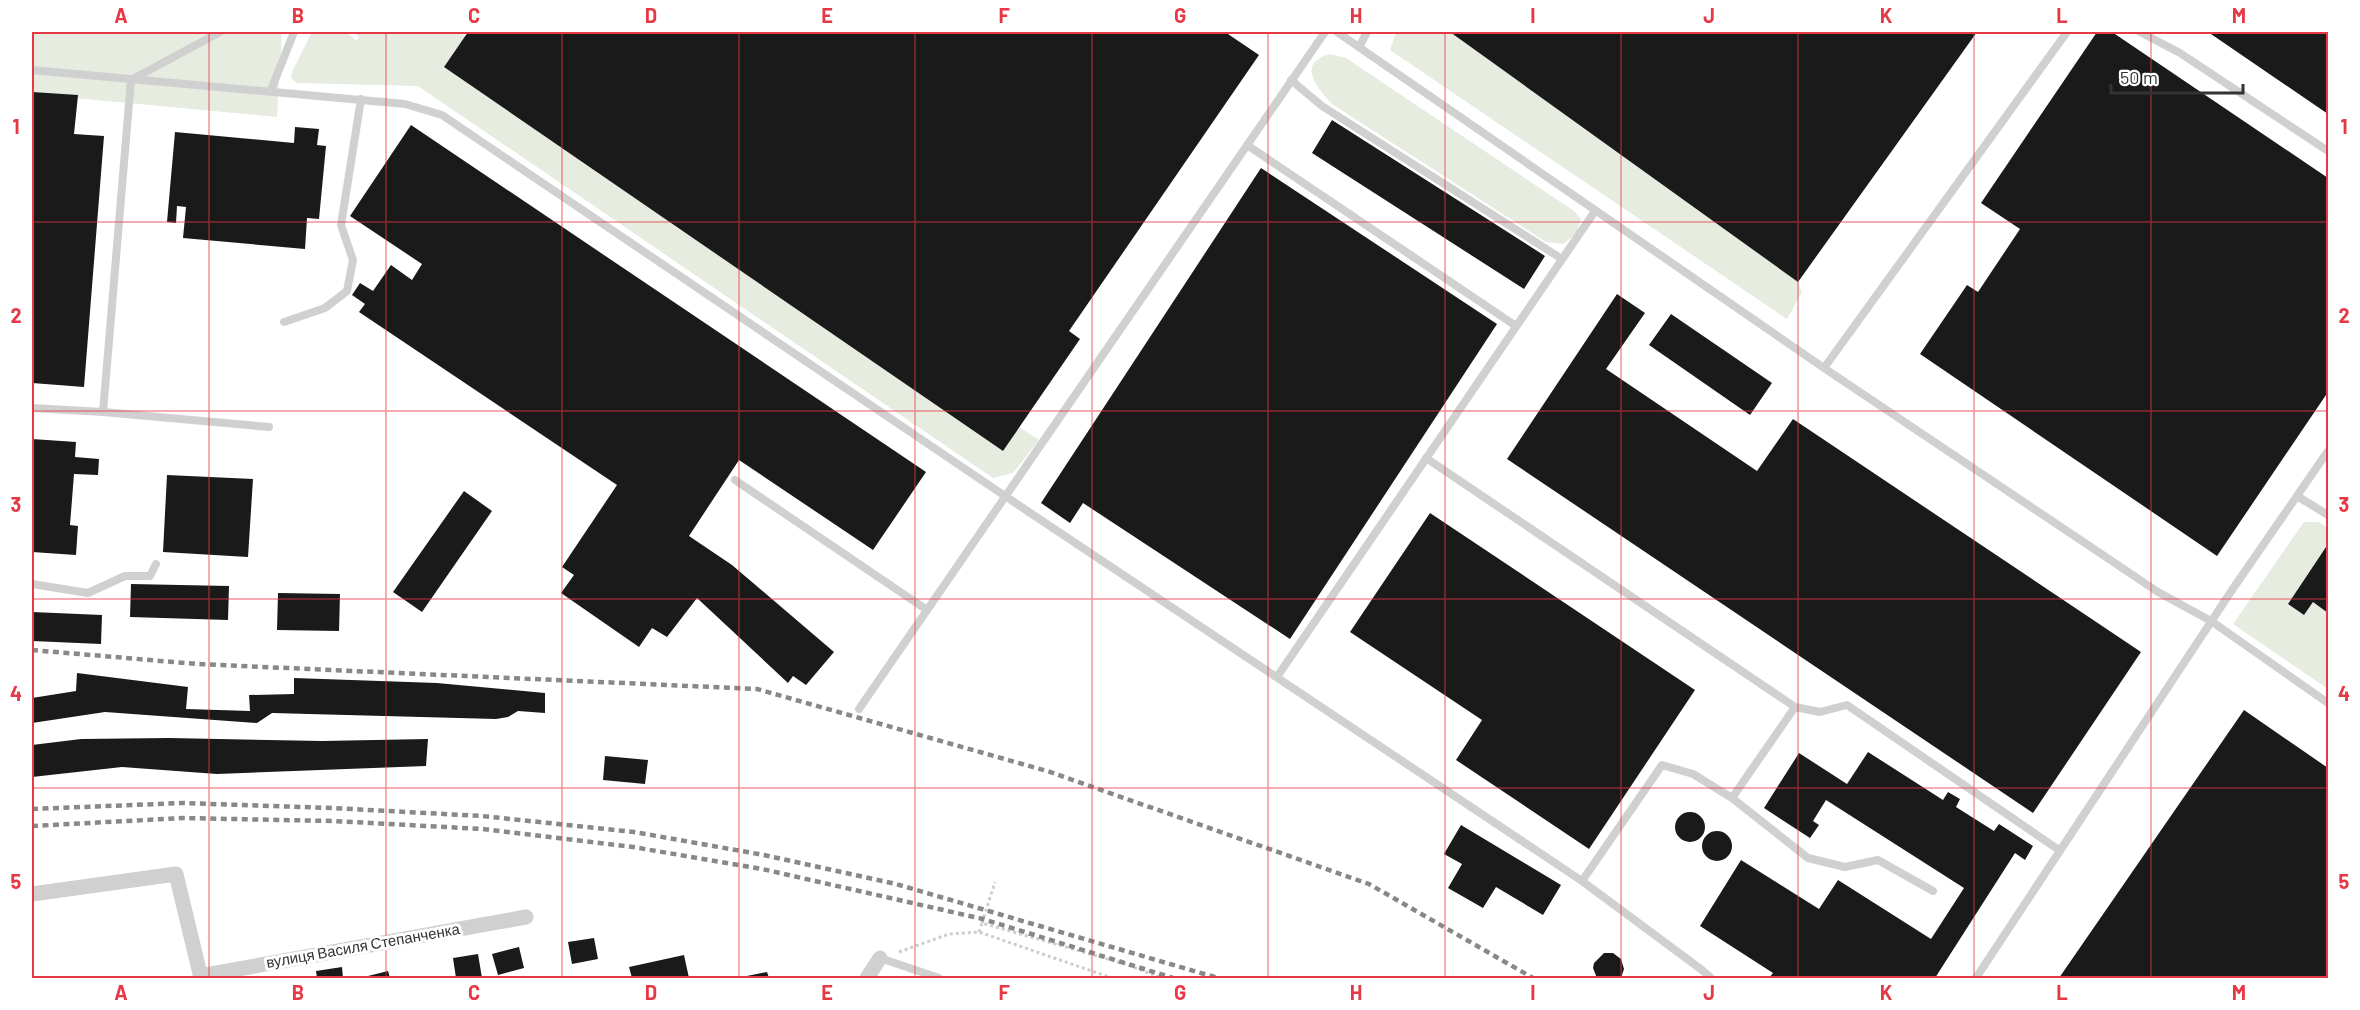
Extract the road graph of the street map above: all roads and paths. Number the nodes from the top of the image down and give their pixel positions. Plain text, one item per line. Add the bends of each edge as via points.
1 (220, 32) edge
2 (294, 32) edge
3 (1325, 32) edge
4 (1337, 32) edge
5 (1367, 32) edge
6 (2067, 32) edge
7 (2140, 32) edge
8 (1359, 47) junction
9 (32, 70) edge
10 (131, 80) junction
11 (1292, 80) junction
12 (271, 90) junction
13 (361, 99) junction
14 (1247, 145) junction
15 (2328, 151) edge
16 (1595, 211) junction
17 (1562, 259) junction
18 (284, 322) dead end
19 (1516, 326) junction
20 (1824, 369) junction
21 (32, 408) edge
22 (104, 412) junction
23 (269, 427) dead end
24 (2328, 451) edge
25 (1426, 458) junction
26 (735, 480) dead end
27 (1005, 496) junction
28 (2298, 496) junction
29 (2328, 515) edge
30 (156, 564) dead end
31 (32, 584) edge
32 (927, 610) junction
33 (2211, 621) junction
34 (1277, 677) junction
35 (2328, 703) edge
36 (1795, 707) junction
37 (859, 709) dead end
38 (1732, 798) junction
39 (2059, 850) junction
40 (1582, 881) junction
41 (995, 882) dead end
42 (1933, 891) dead end
43 (32, 894) edge
44 (526, 917) dead end
45 (982, 923) junction
46 (979, 932) junction
47 (880, 958) junction
48 (201, 977) edge
49 (867, 978) edge
50 (939, 978) edge
51 (1112, 978) edge
52 (1162, 978) edge
53 (1711, 978) edge
54 (1976, 978) edge

1 - 10 lane
2 - 12 lane
3 - 11 lane
4 - 8 lane
5 - 8 lane
6 - 20 lane
7 - 15 lane via 2181,53
8 - 16 lane
9 - 10 lane
10 - 12 lane
10 - 22 lane
11 - 14 lane
11 - 17 lane via 1322,106
12 - 13 lane
13 - 18 lane via 341,225 353,260 347,291 325,309
13 - 27 lane via 405,104 442,114
14 - 19 lane
14 - 27 lane
16 - 17 lane
16 - 20 lane
17 - 19 lane
19 - 25 lane
20 - 33 lane via 2158,592
21 - 22 lane
22 - 23 lane
24 - 28 lane
25 - 34 lane
25 - 36 lane
26 - 32 lane
27 - 32 lane
27 - 34 lane
28 - 29 lane
28 - 33 lane
30 - 31 lane via 150,576 125,576 88,594
32 - 37 lane
33 - 35 lane
33 - 39 lane
34 - 40 lane
36 - 38 lane
36 - 39 lane via 1820,712 1847,705
38 - 40 lane via 1693,774 1662,765
38 - 42 lane via 1808,858 1845,867 1878,860
39 - 54 lane
40 - 53 lane
41 - 45 path
43 - 48 street, вулиця Василя Степанченка via 176,874
44 - 48 street, вулиця Василя Степанченка
45 - 46 path
45 - 52 path
46 - 47 path via 949,934
46 - 51 path
47 - 49 street
47 - 50 lane

